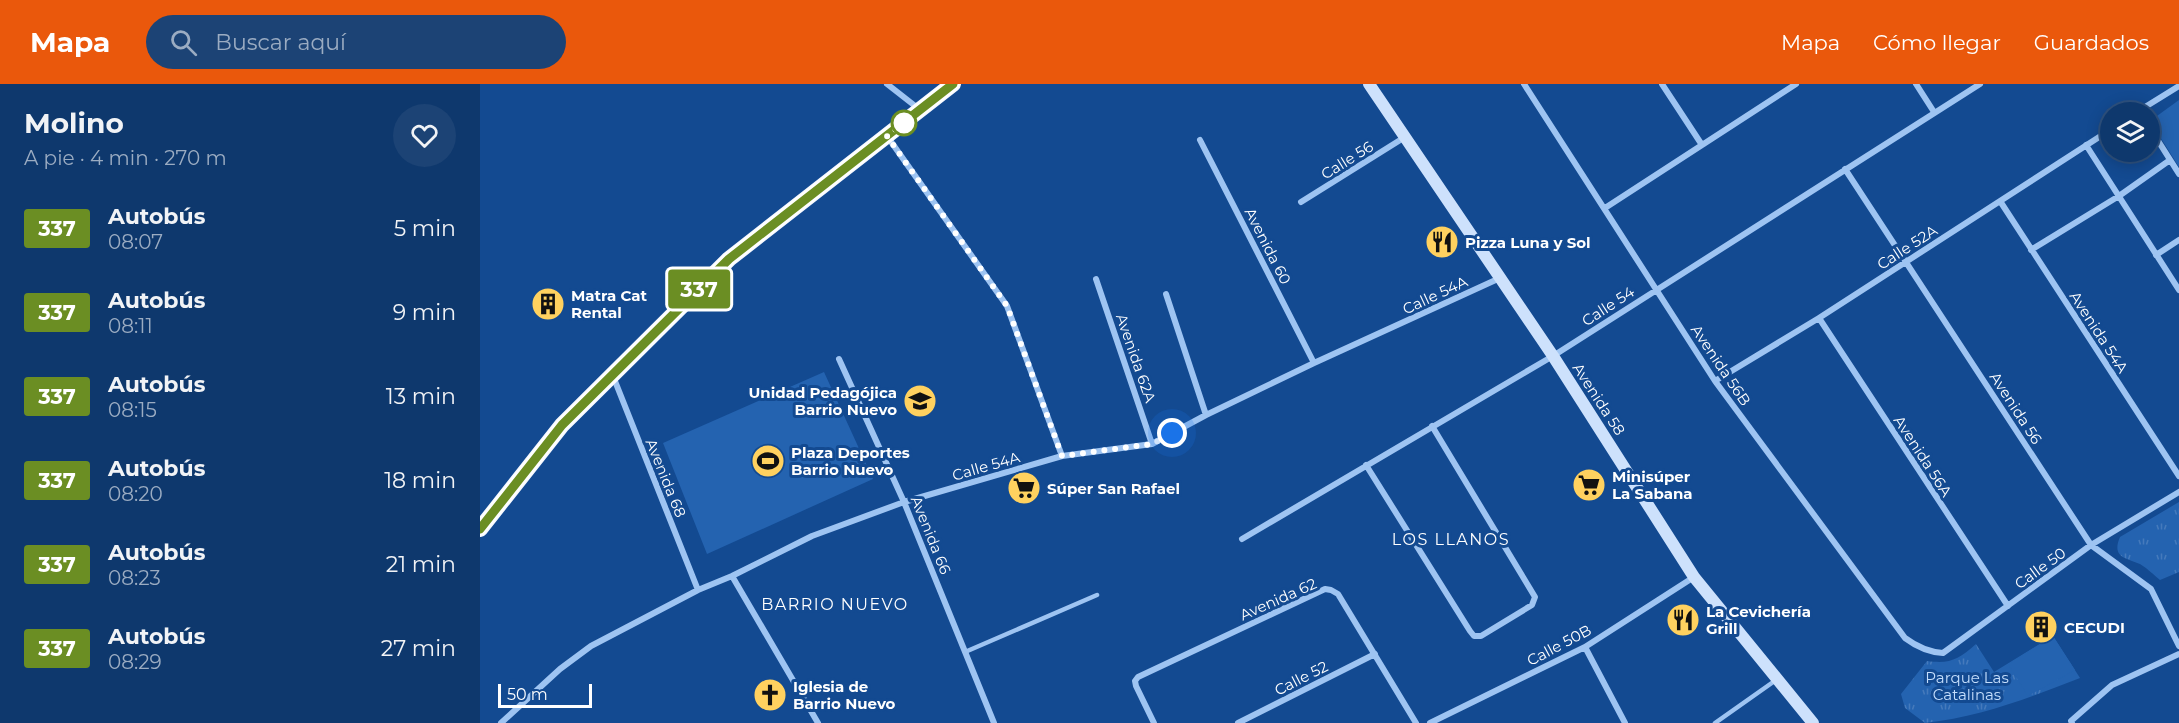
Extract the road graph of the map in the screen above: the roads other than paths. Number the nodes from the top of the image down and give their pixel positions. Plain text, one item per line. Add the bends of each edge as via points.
1 (887, 84) edge
2 (953, 84) edge
3 (1369, 84) edge
4 (1524, 84) edge
5 (1662, 84) edge
6 (1796, 84) edge
7 (1916, 84) edge
8 (1980, 84) edge
9 (2179, 86) edge
10 (1787, 87) edge
11 (2154, 102) edge
12 (920, 110) junction
13 (1934, 112) junction
14 (887, 136) junction
15 (2100, 136) edge
16 (1405, 137) junction
17 (1200, 140) dead end
18 (2160, 144) edge
19 (2086, 145) junction
20 (1702, 146) junction
21 (2170, 160) junction
22 (1845, 169) junction
23 (2179, 174) edge
24 (2119, 196) junction
25 (2000, 201) junction
26 (1301, 202) dead end
27 (1605, 208) junction
28 (2179, 240) edge
29 (2031, 250) junction
30 (2156, 255) junction
31 (1906, 262) junction
32 (1500, 278) junction
33 (1096, 279) dead end
34 (1657, 289) junction
35 (2179, 290) edge
36 (1166, 294) dead end
37 (1819, 318) junction
38 (1553, 356) junction
39 (839, 359) dead end
40 (1314, 363) junction
41 (612, 375) junction
42 (1715, 381) junction
43 (1206, 415) junction
44 (1432, 426) junction
45 (1152, 444) junction
46 (1062, 456) junction
47 (1366, 465) junction
48 (2179, 476) edge
49 (2179, 492) edge
50 (904, 502) junction
51 (480, 529) edge
52 (1242, 539) dead end
53 (2091, 545) junction
54 (732, 576) junction
55 (1694, 577) junction
56 (698, 590) junction
57 (1097, 595) dead end
58 (2008, 606) junction
59 (1916, 646) joint
60 (2179, 646) edge
61 (1585, 647) junction
62 (965, 652) junction
63 (1375, 654) junction
64 (2179, 654) edge
65 (1776, 680) junction
66 (501, 723) edge
67 (818, 723) edge
68 (994, 723) edge
69 (1154, 723) edge
70 (1238, 723) edge
71 (1416, 723) edge
72 (1430, 723) edge
73 (1626, 723) edge
74 (1715, 723) edge
75 (1813, 723) edge
76 (2072, 723) edge

1 - 12 street
2 - 12 highway
3 - 16 main road, Avenida 58
4 - 27 street, Avenida 56B
5 - 20 street
6 - 10 street
7 - 13 street
8 - 13 street, Calle 54
9 - 11 street
10 - 20 street
12 - 14 highway
13 - 22 street, Calle 54
14 - 41 highway via 729,259
14 - 46 street via 1007,306
15 - 19 street, Calle 52A
16 - 26 street, Calle 56
16 - 32 main road, Avenida 58
17 - 40 street, Avenida 60
18 - 21 street
19 - 24 street
19 - 25 street, Calle 52A
20 - 27 street
21 - 23 street
21 - 24 street
22 - 31 street, Avenida 56
22 - 34 street, Calle 54
24 - 29 street
24 - 30 street
25 - 29 street, Avenida 54A
25 - 31 street, Calle 52A
27 - 34 street, Avenida 56B
28 - 30 street
29 - 48 street, Avenida 54A
30 - 35 street
31 - 37 street, Calle 52A
31 - 53 street, Avenida 56
32 - 38 main road, Avenida 58
32 - 40 street, Calle 54A
33 - 45 street, Avenida 62A
34 - 38 street, Calle 54
34 - 42 street, Avenida 56B
36 - 43 street
37 - 42 street, Calle 52A
37 - 58 street, Avenida 56A
38 - 44 street, Calle 54
38 - 55 main road, Avenida 58
39 - 50 street, Avenida 66
40 - 43 street, Calle 54A
41 - 51 highway via 562,425
41 - 56 street, Avenida 68
42 - 59 street, Avenida 56B via 1905,638
43 - 45 street, Calle 54A
44 - 47 street, Calle 54
44 - 47 street via 1535,597 1532,605 1481,636 1474,636
45 - 46 street, Calle 54A
46 - 50 street, Calle 54A
47 - 52 street, Calle 54
49 - 53 street, Calle 50
50 - 54 street, Calle 54A via 812,537
50 - 62 street, Avenida 66
53 - 58 street, Calle 50
53 - 60 street, Avenida 56 via 2151,589
54 - 56 street, Calle 54A
54 - 67 street
55 - 61 street, Calle 50B
55 - 65 main road, Avenida 58
56 - 66 street, Calle 54A via 591,646
57 - 62 lane
58 - 59 street, Calle 50 via 1944,654
61 - 72 street, Calle 50B
61 - 73 street
62 - 68 street, Avenida 66
63 - 69 street, Avenida 62 via 1338,594 1325,590 1138,677 1136,686
63 - 70 street, Calle 52
63 - 71 street, Avenida 62
64 - 76 street via 2112,685
65 - 74 lane
65 - 75 main road, Avenida 58

